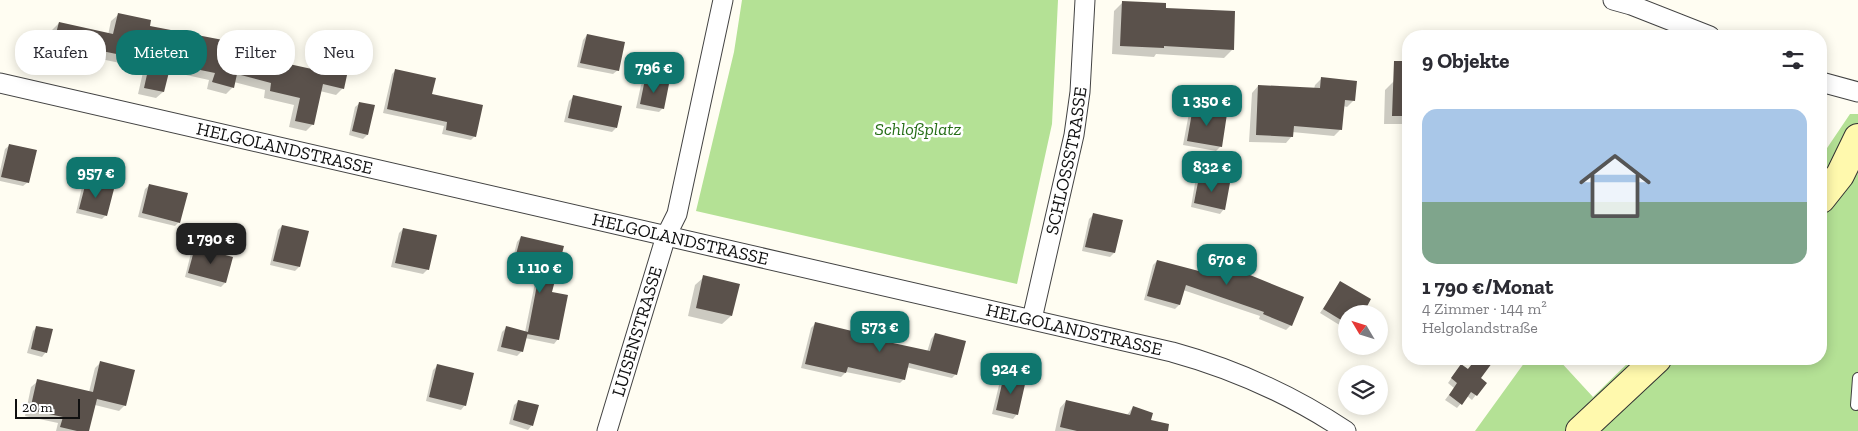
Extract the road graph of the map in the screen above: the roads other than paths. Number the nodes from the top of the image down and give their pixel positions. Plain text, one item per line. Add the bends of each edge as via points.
1 (723, 0) edge
2 (1085, 0) edge
3 (1613, 0) edge
4 (1695, 30) edge
5 (0, 83) edge
6 (1827, 84) edge
7 (1858, 92) edge
8 (1858, 138) edge
9 (1827, 191) edge
10 (666, 236) junction
11 (1032, 319) junction
12 (1651, 365) edge
13 (1858, 378) edge
14 (1856, 405) dead end
15 (607, 431) edge
16 (1346, 431) edge
17 (1580, 431) edge

1 - 10 street, LUISENSTRASSE via 676,214
2 - 11 street, SCHLOSSSTRASSE via 1074,135
3 - 4 street
5 - 10 street, HELGOLANDSTRASSE
6 - 7 street
8 - 9 main road via 1849,167
10 - 11 street, HELGOLANDSTRASSE
10 - 15 street, LUISENSTRASSE
11 - 16 street, HELGOLANDSTRASSE via 1172,352 1224,368 1278,391
12 - 17 main road
13 - 14 lane

